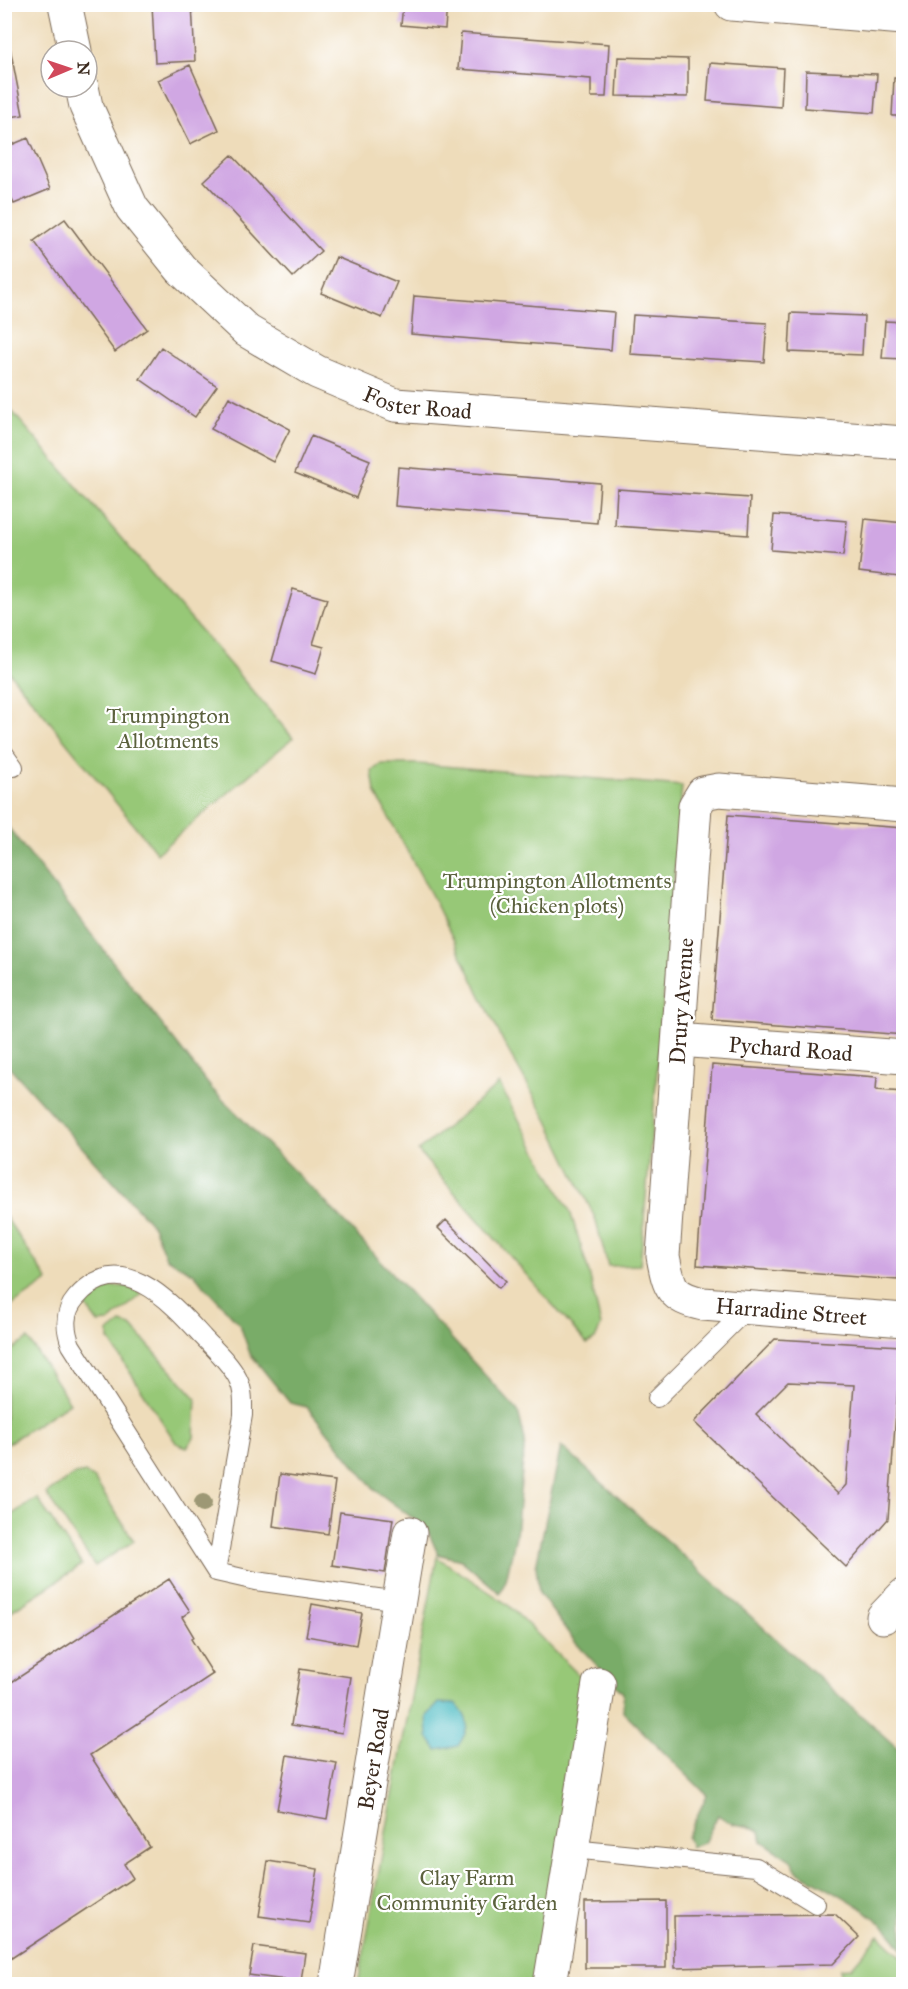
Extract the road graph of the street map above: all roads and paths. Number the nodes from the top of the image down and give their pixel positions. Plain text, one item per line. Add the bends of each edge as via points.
1 (65, 4) edge
2 (731, 4) edge
3 (903, 18) edge
4 (72, 39) edge
5 (85, 99) edge
6 (903, 443) edge
7 (903, 805) edge
8 (679, 1040) junction
9 (903, 1057) edge
10 (682, 1299) joint
11 (748, 1308) junction
12 (903, 1320) edge
13 (657, 1398) dead end
14 (410, 1533) dead end
15 (216, 1572) junction
16 (399, 1601) junction
17 (599, 1684) dead end
18 (572, 1849) junction
19 (816, 1904) dead end
20 (336, 1984) edge
21 (550, 1984) edge

1 - 4 street
2 - 3 street
5 - 6 street, Foster Road via 132,208 181,269 247,331 317,372 395,405
7 - 8 street, Drury Avenue via 719,790 704,793 695,806
8 - 9 street, Pychard Road
8 - 10 street, Drury Avenue via 663,1256 669,1285
10 - 11 street, Harradine Street
11 - 12 street, Harradine Street
11 - 13 lane
14 - 16 street, Beyer Road
15 - 15 lane via 243,1415 239,1380 194,1327 144,1282 122,1276 97,1281 84,1289 69,1311 66,1323 71,1345
15 - 16 lane
16 - 20 street, Beyer Road
17 - 18 street
18 - 19 lane via 756,1867
18 - 21 street

